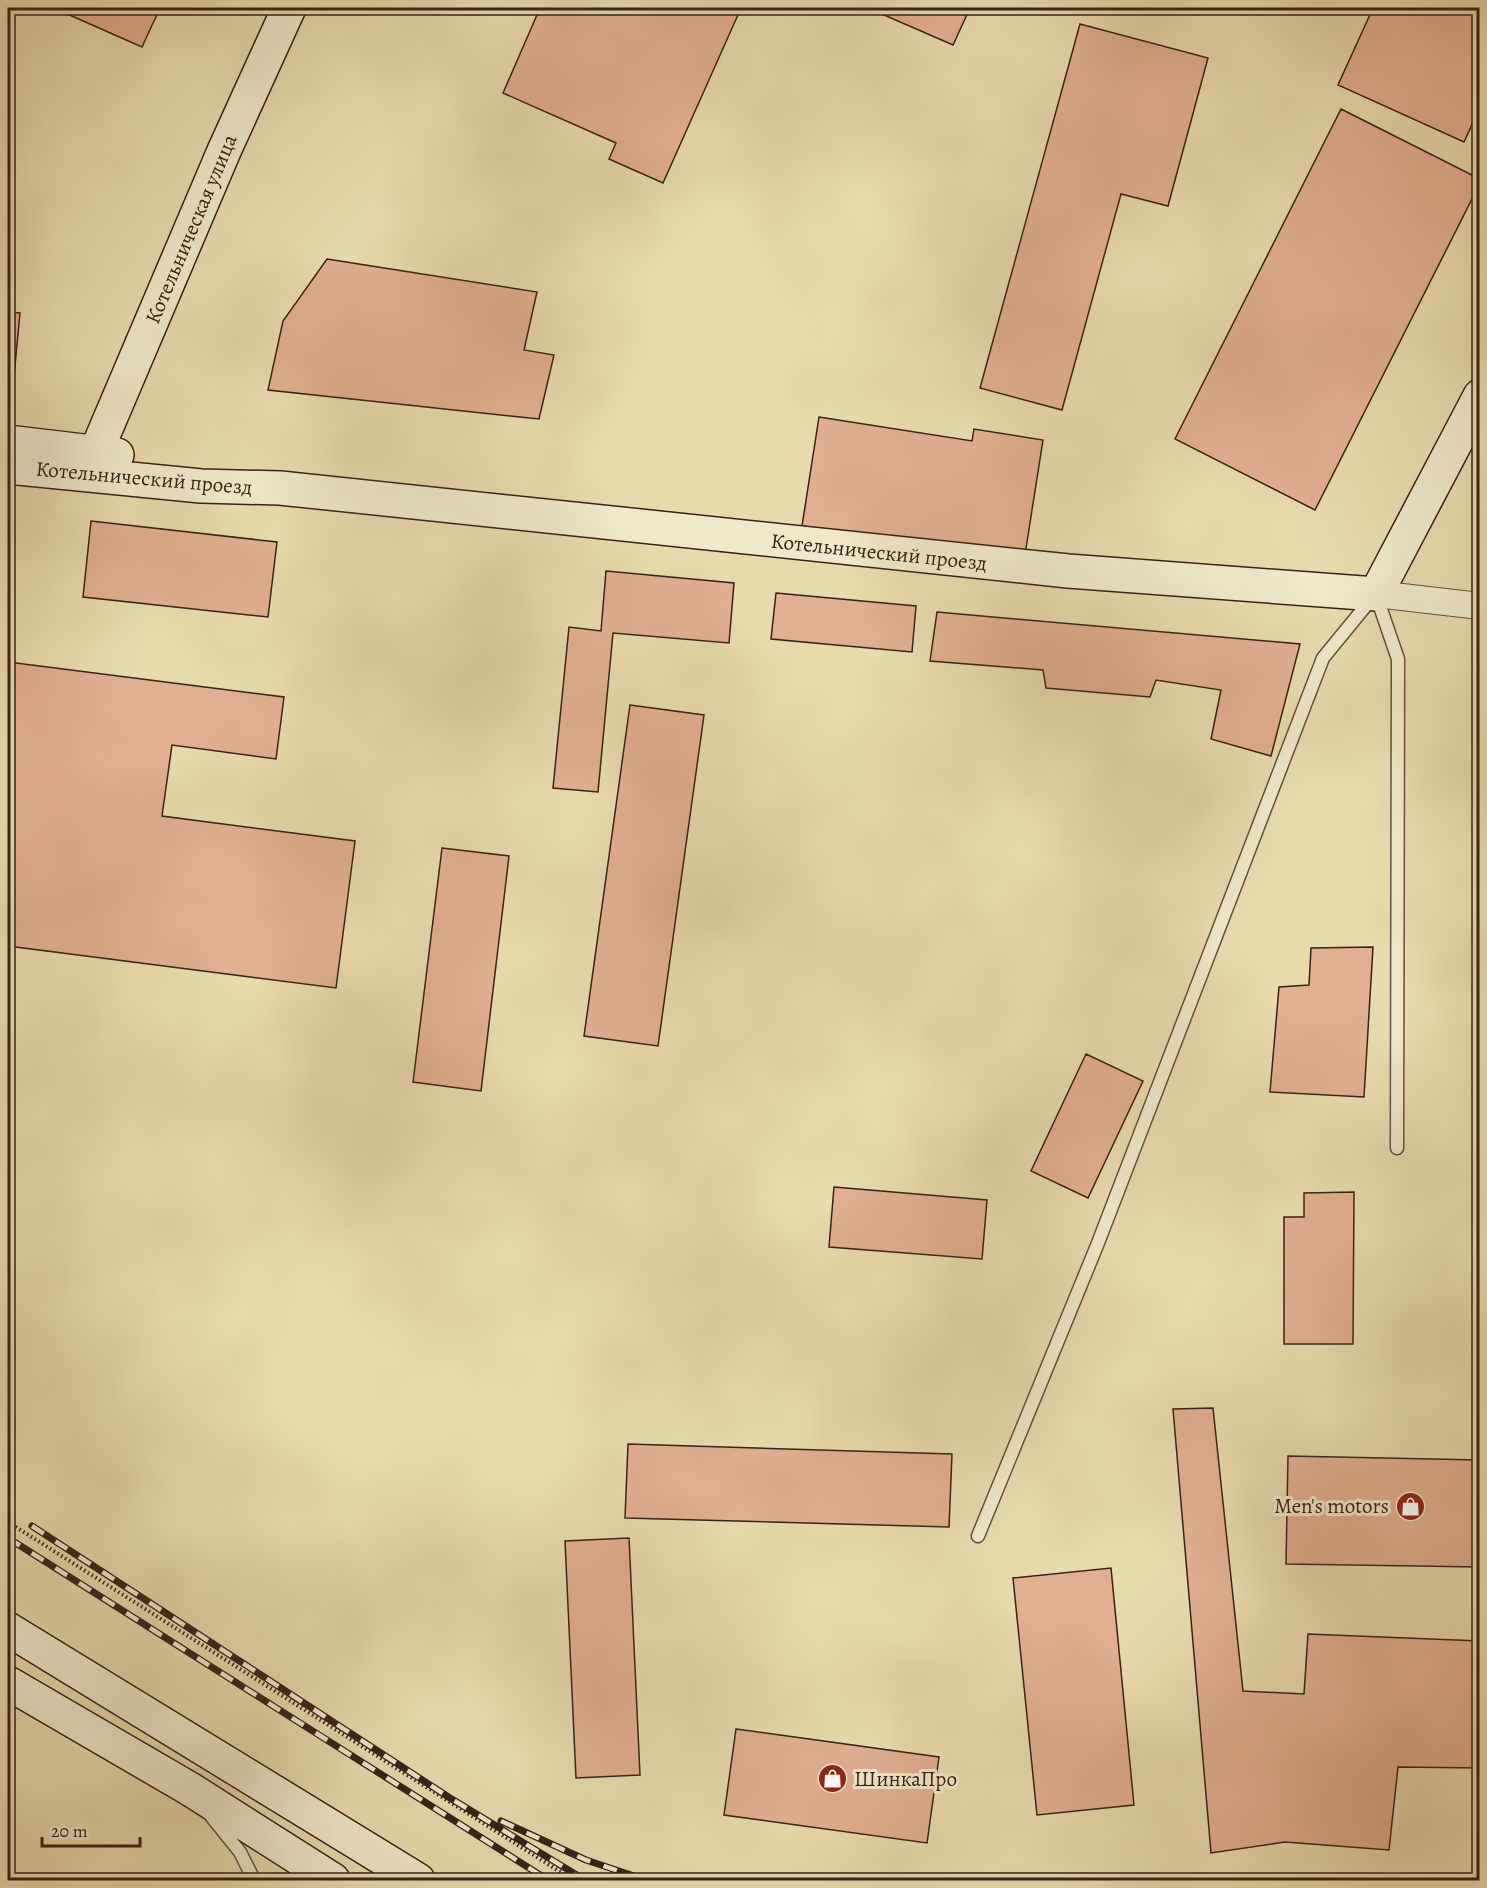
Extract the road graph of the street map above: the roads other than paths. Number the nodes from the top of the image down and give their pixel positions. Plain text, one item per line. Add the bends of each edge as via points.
1 (289, 8) edge
2 (1479, 396) edge
3 (8, 442) edge
4 (96, 452) junction
5 (8, 467) edge
6 (280, 488) junction
7 (1376, 594) junction
8 (1479, 606) edge
9 (1398, 1148) dead end
10 (978, 1536) dead end
11 (8, 1629) edge
12 (8, 1683) edge
13 (190, 1789) junction
14 (255, 1881) edge
15 (333, 1881) edge
16 (418, 1881) edge

1 - 4 street, Котельническая улица
2 - 7 street
3 - 4 street, Котельнический проезд
4 - 6 street, Котельнический проезд via 205,469
5 - 6 street, Котельнический проезд via 201,486
6 - 7 street, Котельнический проезд via 1068,571
7 - 8 street, Котельнический проезд
7 - 9 lane via 1398,659
7 - 10 lane via 1323,658 1098,1243
11 - 16 street
12 - 13 street
13 - 14 lane via 240,1852
13 - 15 street

